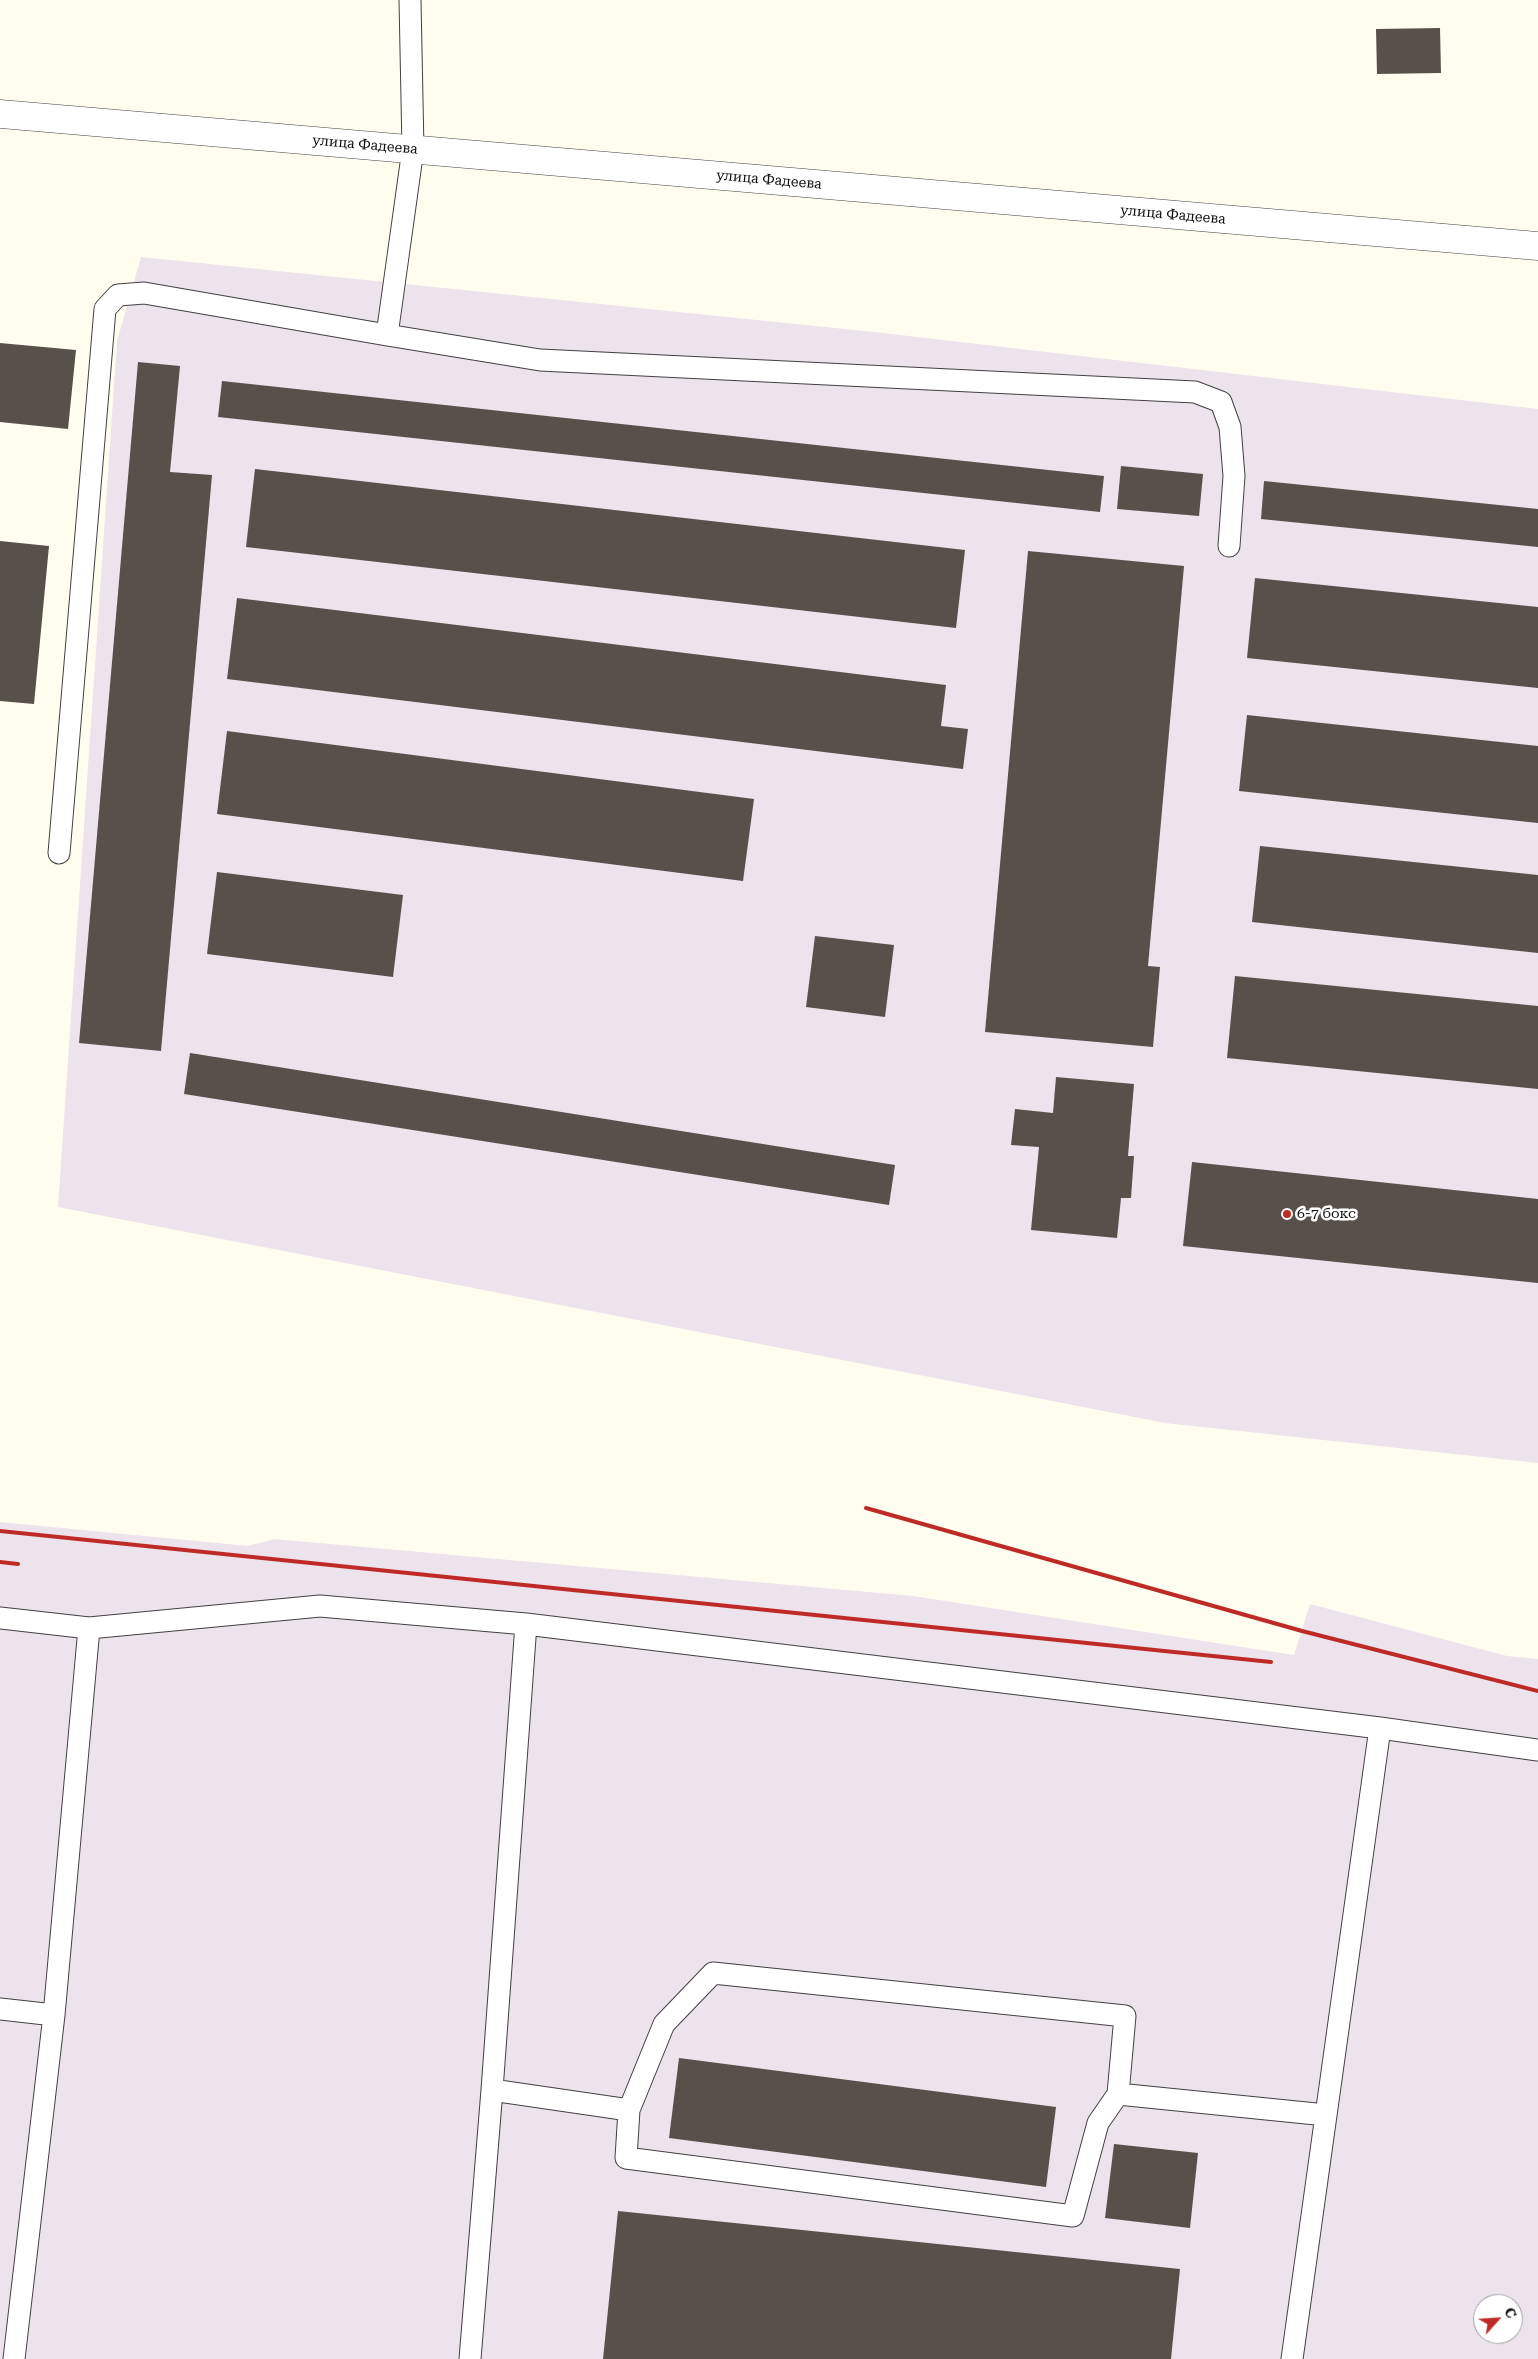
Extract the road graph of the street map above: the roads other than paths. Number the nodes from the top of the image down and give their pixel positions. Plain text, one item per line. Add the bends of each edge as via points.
1 (410, 0) edge
2 (0, 114) edge
3 (413, 149) junction
4 (1538, 246) edge
5 (387, 335) junction
6 (1229, 546) dead end
7 (59, 853) dead end
8 (0, 1618) edge
9 (526, 1624) junction
10 (89, 1628) junction
11 (1380, 1728) junction
12 (1538, 1750) edge
13 (0, 2010) edge
14 (54, 2015) junction
15 (492, 2090) junction
16 (1118, 2094) junction
17 (629, 2110) junction
18 (1326, 2115) junction
19 (14, 2359) edge
20 (470, 2359) edge
21 (1292, 2359) edge

1 - 3 lane
2 - 3 street, улица Фадеева
3 - 4 street, улица Фадеева
3 - 5 lane
5 - 6 lane via 540,360 1195,392 1221,402 1230,427 1234,476
5 - 7 lane via 144,293 118,296 105,309
8 - 10 lane
9 - 10 lane via 320,1606
9 - 11 lane
9 - 15 lane
10 - 14 lane
11 - 12 lane
11 - 18 lane
13 - 14 lane
14 - 19 lane
15 - 17 lane
15 - 20 lane
16 - 17 lane via 1098,2123 1073,2216 626,2158
16 - 17 lane via 1125,2016 714,1973 664,2024
16 - 18 lane
18 - 21 lane

